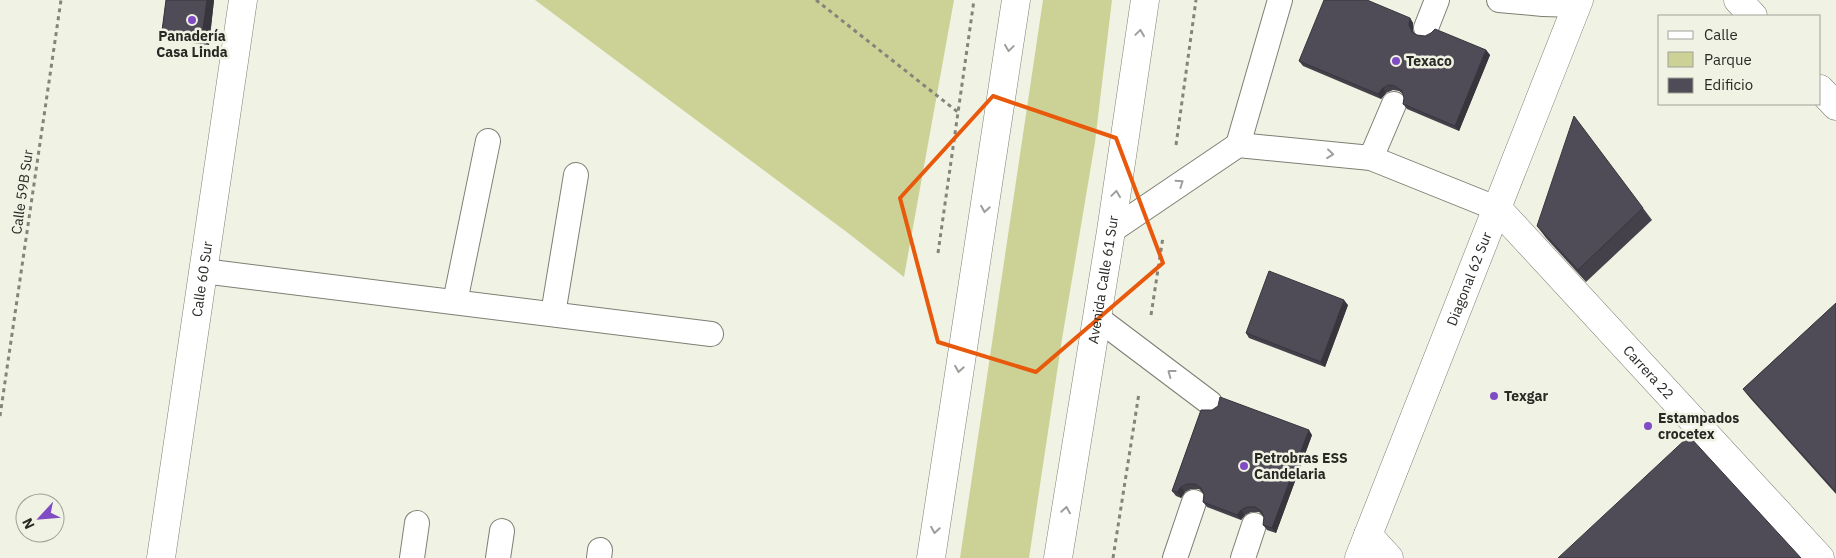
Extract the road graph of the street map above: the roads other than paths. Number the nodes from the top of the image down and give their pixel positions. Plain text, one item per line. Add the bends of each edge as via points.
1 (243, 0) edge
2 (1016, 0) edge
3 (1145, 0) edge
4 (1280, 0) edge
5 (1437, 0) edge
6 (1499, 0) edge
7 (1738, 0) edge
8 (1578, 2) edge
9 (1752, 15) edge
10 (1426, 28) dead end
11 (1394, 104) dead end
12 (488, 140) dead end
13 (1238, 145) junction
14 (1372, 158) junction
15 (576, 175) dead end
16 (1498, 209) junction
17 (1111, 230) junction
18 (204, 271) junction
19 (455, 302) junction
20 (554, 314) junction
21 (1096, 317) junction
22 (711, 334) dead end
23 (1210, 403) dead end
24 (1194, 502) dead end
25 (417, 523) dead end
26 (1254, 525) dead end
27 (502, 531) dead end
28 (1364, 547) edge
29 (162, 558) edge
30 (412, 558) edge
31 (498, 558) edge
32 (931, 558) edge
33 (1058, 558) edge
34 (1175, 558) edge
35 (1243, 558) edge
36 (1389, 558) edge
37 (1820, 558) edge

1 - 18 street, Calle 60 Sur
2 -> 32 street
17 -> 3 street, Avenida Calle 61 Sur
4 - 13 lane
5 - 10 lane
6 - 8 lane via 1543,4
7 - 9 street
8 - 16 street, Diagonal 62 Sur
11 - 14 lane
12 - 19 lane
13 -> 14 lane
17 -> 13 lane
14 - 16 lane
15 - 20 lane
16 - 28 street, Diagonal 62 Sur
16 - 37 street, Carrera 22
17 - 21 street, Avenida Calle 61 Sur
18 - 19 lane
18 - 29 street, Calle 60 Sur
19 - 20 lane
20 - 22 lane
23 -> 21 lane
33 -> 21 street, Avenida Calle 61 Sur
24 - 34 lane
25 - 30 lane
26 - 35 lane
27 - 31 lane
28 - 36 street

